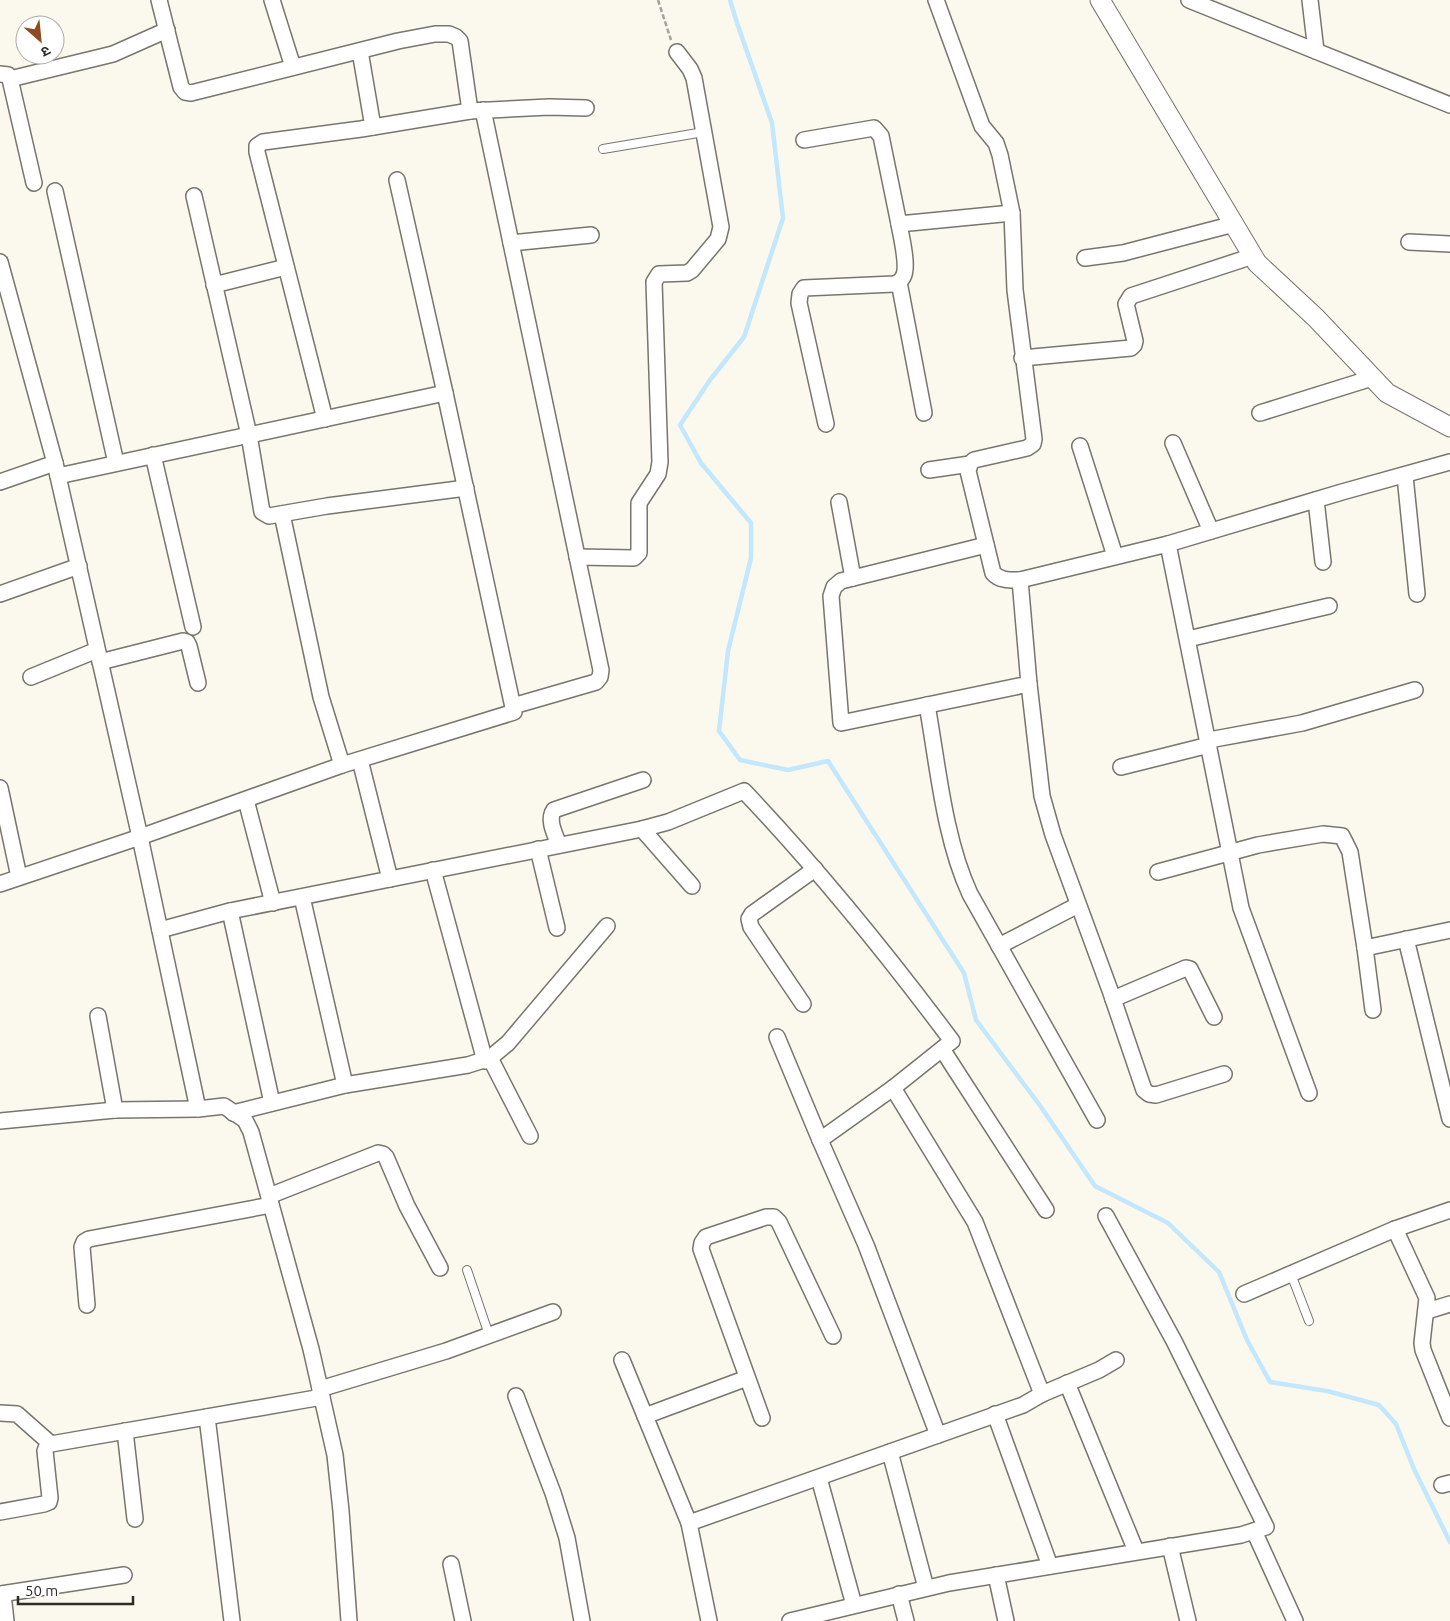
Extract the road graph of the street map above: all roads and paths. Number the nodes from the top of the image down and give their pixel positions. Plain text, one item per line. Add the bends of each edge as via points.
1 (159, 0) edge
2 (272, 0) edge
3 (658, 0) edge
4 (936, 0) edge
5 (1100, 0) edge
6 (1188, 0) edge
7 (1310, 0) edge
8 (167, 30) junction
9 (360, 51) junction
10 (1316, 51) junction
11 (677, 52) joint
12 (293, 67) junction
13 (5, 77) edge
14 (1450, 105) edge
15 (586, 108) dead end
16 (477, 110) junction
17 (373, 127) junction
18 (704, 132) junction
19 (804, 140) dead end
20 (603, 149) dead end
21 (397, 180) dead end
22 (34, 182) dead end
23 (55, 191) dead end
24 (194, 196) dead end
25 (1012, 213) junction
26 (898, 224) junction
27 (1234, 224) junction
28 (591, 235) dead end
29 (511, 242) junction
30 (1409, 242) dead end
31 (1450, 244) edge
32 (1253, 256) junction
33 (1085, 258) dead end
34 (0, 262) edge
35 (286, 267) junction
36 (899, 282) junction
37 (214, 285) junction
38 (1022, 358) junction
39 (1372, 378) junction
40 (445, 394) junction
41 (924, 413) dead end
42 (1260, 413) dead end
43 (325, 419) junction
44 (826, 424) dead end
45 (1450, 427) edge
46 (249, 435) junction
47 (1173, 443) dead end
48 (1080, 446) dead end
49 (153, 455) junction
50 (1450, 462) edge
51 (116, 463) junction
52 (970, 464) junction
53 (57, 469) junction
54 (929, 470) dead end
55 (1405, 476) junction
56 (0, 482) edge
57 (466, 488) junction
58 (1316, 500) junction
59 (838, 502) dead end
60 (282, 514) junction
61 (1211, 531) junction
62 (1168, 544) junction
63 (986, 545) junction
64 (1116, 556) junction
65 (577, 557) junction
66 (1323, 562) dead end
67 (78, 566) junction
68 (853, 578) junction
69 (1020, 580) junction
70 (0, 594) edge
71 (1417, 594) dead end
72 (1329, 606) dead end
73 (192, 627) dead end
74 (1188, 640) junction
75 (99, 656) junction
76 (31, 677) dead end
77 (198, 683) dead end
78 (1029, 684) junction
79 (1416, 690) dead end
80 (927, 705) junction
81 (513, 706) junction
82 (1209, 742) junction
83 (360, 760) junction
84 (342, 765) junction
85 (1121, 768) dead end
86 (643, 780) dead end
87 (0, 788) edge
88 (246, 800) junction
89 (642, 829) junction
90 (140, 837) junction
91 (559, 845) junction
92 (538, 849) junction
93 (1230, 852) junction
94 (816, 869) junction
95 (434, 870) junction
96 (1158, 872) dead end
97 (19, 877) junction
98 (390, 879) junction
99 (0, 884) edge
100 (692, 886) dead end
101 (302, 897) junction
102 (273, 903) junction
103 (1078, 905) junction
104 (230, 911) junction
105 (606, 926) dead end
106 (557, 928) dead end
107 (160, 930) junction
108 (1450, 930) edge
109 (1406, 939) junction
110 (999, 946) junction
111 (1365, 948) junction
112 (1113, 999) junction
113 (803, 1004) dead end
114 (1373, 1010) dead end
115 (98, 1016) dead end
116 (1214, 1017) dead end
117 (777, 1037) dead end
118 (942, 1049) junction
119 (488, 1060) junction
120 (1224, 1074) dead end
121 (345, 1085) junction
122 (894, 1088) junction
123 (1309, 1093) dead end
124 (272, 1103) junction
125 (198, 1109) junction
126 (116, 1110) junction
127 (233, 1113) junction
128 (1450, 1119) edge
129 (1097, 1120) dead end
130 (0, 1121) edge
131 (530, 1136) dead end
132 (820, 1140) junction
133 (270, 1201) junction
134 (1046, 1210) dead end
135 (1450, 1210) edge
136 (1106, 1216) dead end
137 (1395, 1229) junction
138 (440, 1268) dead end
139 (467, 1270) dead end
140 (1291, 1274) junction
141 (1244, 1294) dead end
142 (1450, 1304) edge
143 (88, 1305) dead end
144 (1427, 1311) junction
145 (553, 1312) dead end
146 (1309, 1321) dead end
147 (489, 1335) junction
148 (833, 1336) dead end
149 (622, 1360) dead end
150 (1116, 1360) dead end
151 (747, 1378) junction
152 (1068, 1383) junction
153 (321, 1393) junction
154 (1042, 1394) junction
155 (516, 1396) dead end
156 (0, 1413) edge
157 (995, 1414) junction
158 (208, 1416) junction
159 (645, 1416) junction
160 (762, 1418) dead end
161 (1450, 1418) edge
162 (125, 1431) junction
163 (938, 1435) junction
164 (51, 1444) junction
165 (890, 1452) junction
166 (819, 1478) junction
167 (0, 1512) edge
168 (135, 1518) dead end
169 (689, 1524) junction
170 (1254, 1530) junction
171 (1170, 1546) junction
172 (1136, 1551) junction
173 (451, 1564) dead end
174 (1050, 1566) junction
175 (124, 1575) dead end
176 (996, 1575) junction
177 (926, 1588) junction
178 (1, 1594) edge
179 (899, 1594) junction
180 (854, 1605) junction
181 (797, 1620) edge
182 (6, 1621) edge
183 (232, 1621) edge
184 (349, 1621) edge
185 (463, 1621) edge
186 (582, 1621) edge
187 (709, 1621) edge
188 (906, 1621) edge
189 (1006, 1621) edge
190 (1188, 1621) edge
191 (1295, 1621) edge

1 - 8 street
2 - 12 street
3 - 11 path
4 - 25 street via 982,126 996,143
5 - 27 street
6 - 10 street
7 - 10 street
8 - 12 street via 184,92 191,93
8 - 13 street via 113,54
9 - 12 street
9 - 16 street via 435,34 456,36
9 - 17 street
10 - 14 street
11 - 18 street via 694,78
13 - 22 street
15 - 16 street
16 - 17 street
16 - 29 street
17 - 35 street via 263,142 257,146
18 - 20 lane
18 - 65 street via 721,233 692,270 659,274 654,282 660,468 639,503 639,552 634,558
19 - 26 street via 874,128 878,131
21 - 40 street
23 - 51 street
24 - 37 street
25 - 26 street
25 - 38 street via 1014,290
26 - 36 street via 905,262 905,276
27 - 32 street
27 - 33 street via 1123,253
28 - 29 street
29 - 65 street
30 - 31 street
32 - 38 street via 1131,296 1126,304 1135,341 1131,348
32 - 39 street
34 - 53 street
35 - 37 street
35 - 43 street
36 - 41 street
36 - 44 street via 804,288 800,294 799,303
37 - 46 street
38 - 52 street via 1033,444 974,460
39 - 42 street
39 - 45 street via 1388,394
40 - 43 street
40 - 57 street
43 - 46 street
46 - 49 street
46 - 60 street via 262,512 269,516
47 - 61 street
48 - 64 street
49 - 51 street
49 - 73 street
50 - 55 street
51 - 53 street
52 - 54 street
52 - 63 street via 968,471
53 - 56 street
53 - 67 street
55 - 58 street
55 - 71 street
57 - 60 street
57 - 81 street
58 - 61 street
58 - 66 street
59 - 68 street
60 - 84 street via 321,696
61 - 62 street
62 - 64 street
62 - 74 street
63 - 68 street
63 - 69 street via 997,578
64 - 69 street
65 - 81 street via 600,676 596,682
67 - 70 street
67 - 75 street
68 - 80 street via 841,581 831,596 841,723
69 - 78 street
72 - 74 street
74 - 82 street
75 - 76 street
75 - 77 street via 187,642
75 - 90 street
78 - 80 street
78 - 103 street via 1042,796
79 - 82 street via 1302,723
80 - 110 street via 956,861
81 - 83 street via 514,712
82 - 85 street
82 - 93 street
83 - 84 street
83 - 98 street
84 - 88 street
86 - 91 street via 554,810 550,819
87 - 97 street
88 - 90 street
88 - 102 street
89 - 91 street
89 - 94 street via 668,822 744,791
89 - 100 street
90 - 97 street
90 - 107 street
91 - 92 street
92 - 95 street
92 - 106 street
93 - 96 street
93 - 111 street via 1323,834 1342,836 1350,852
93 - 123 street via 1241,908
94 - 113 street via 749,919 751,927
94 - 118 street via 903,975 952,1042
95 - 98 street
95 - 119 street
97 - 99 street
98 - 101 street
101 - 102 street
101 - 121 street
102 - 104 street
103 - 110 street
103 - 112 street
104 - 107 street
104 - 124 street
105 - 119 street via 508,1043
107 - 125 street
108 - 109 street
109 - 111 street
109 - 128 street
110 - 129 street
111 - 114 street
112 - 116 street via 1186,968 1190,969
112 - 120 street via 1144,1090 1149,1094 1156,1095
115 - 126 street
117 - 132 street
118 - 122 street
118 - 134 street
119 - 121 street
119 - 131 street
121 - 124 street
122 - 132 street
122 - 154 street via 975,1222
124 - 127 street
125 - 126 street
125 - 127 street via 224,1106
126 - 130 street
127 - 133 street via 245,1120 251,1132
132 - 163 street via 866,1245
133 - 138 street via 378,1153 383,1154
133 - 143 street via 89,1239 82,1248
133 - 153 street
135 - 137 street
136 - 170 street via 1174,1341 1266,1527
137 - 140 street
137 - 144 street via 1424,1290
139 - 147 lane
140 - 141 street
140 - 146 lane
142 - 144 street
144 - 161 street via 1423,1350
145 - 147 street
147 - 153 street
148 - 151 street via 774,1217 706,1237 701,1249
149 - 159 street
150 - 152 street
151 - 159 street
151 - 160 street
152 - 154 street
152 - 172 street
153 - 158 street
153 - 184 street via 335,1455
154 - 157 street via 1023,1405
155 - 186 street via 567,1538
156 - 164 street via 17,1414
157 - 163 street
157 - 174 street
158 - 162 street
158 - 183 street
159 - 169 street
162 - 164 street
162 - 168 street
163 - 165 street
164 - 167 street via 45,1451 48,1502
165 - 166 street
165 - 177 street
166 - 169 street
166 - 180 street
169 - 187 street
170 - 171 street
170 - 191 street
171 - 172 street
171 - 190 street
172 - 174 street
173 - 185 street
174 - 176 street
175 - 178 street
176 - 177 street
176 - 189 street
177 - 179 street
178 - 182 street
179 - 180 street
179 - 188 street
180 - 181 street

